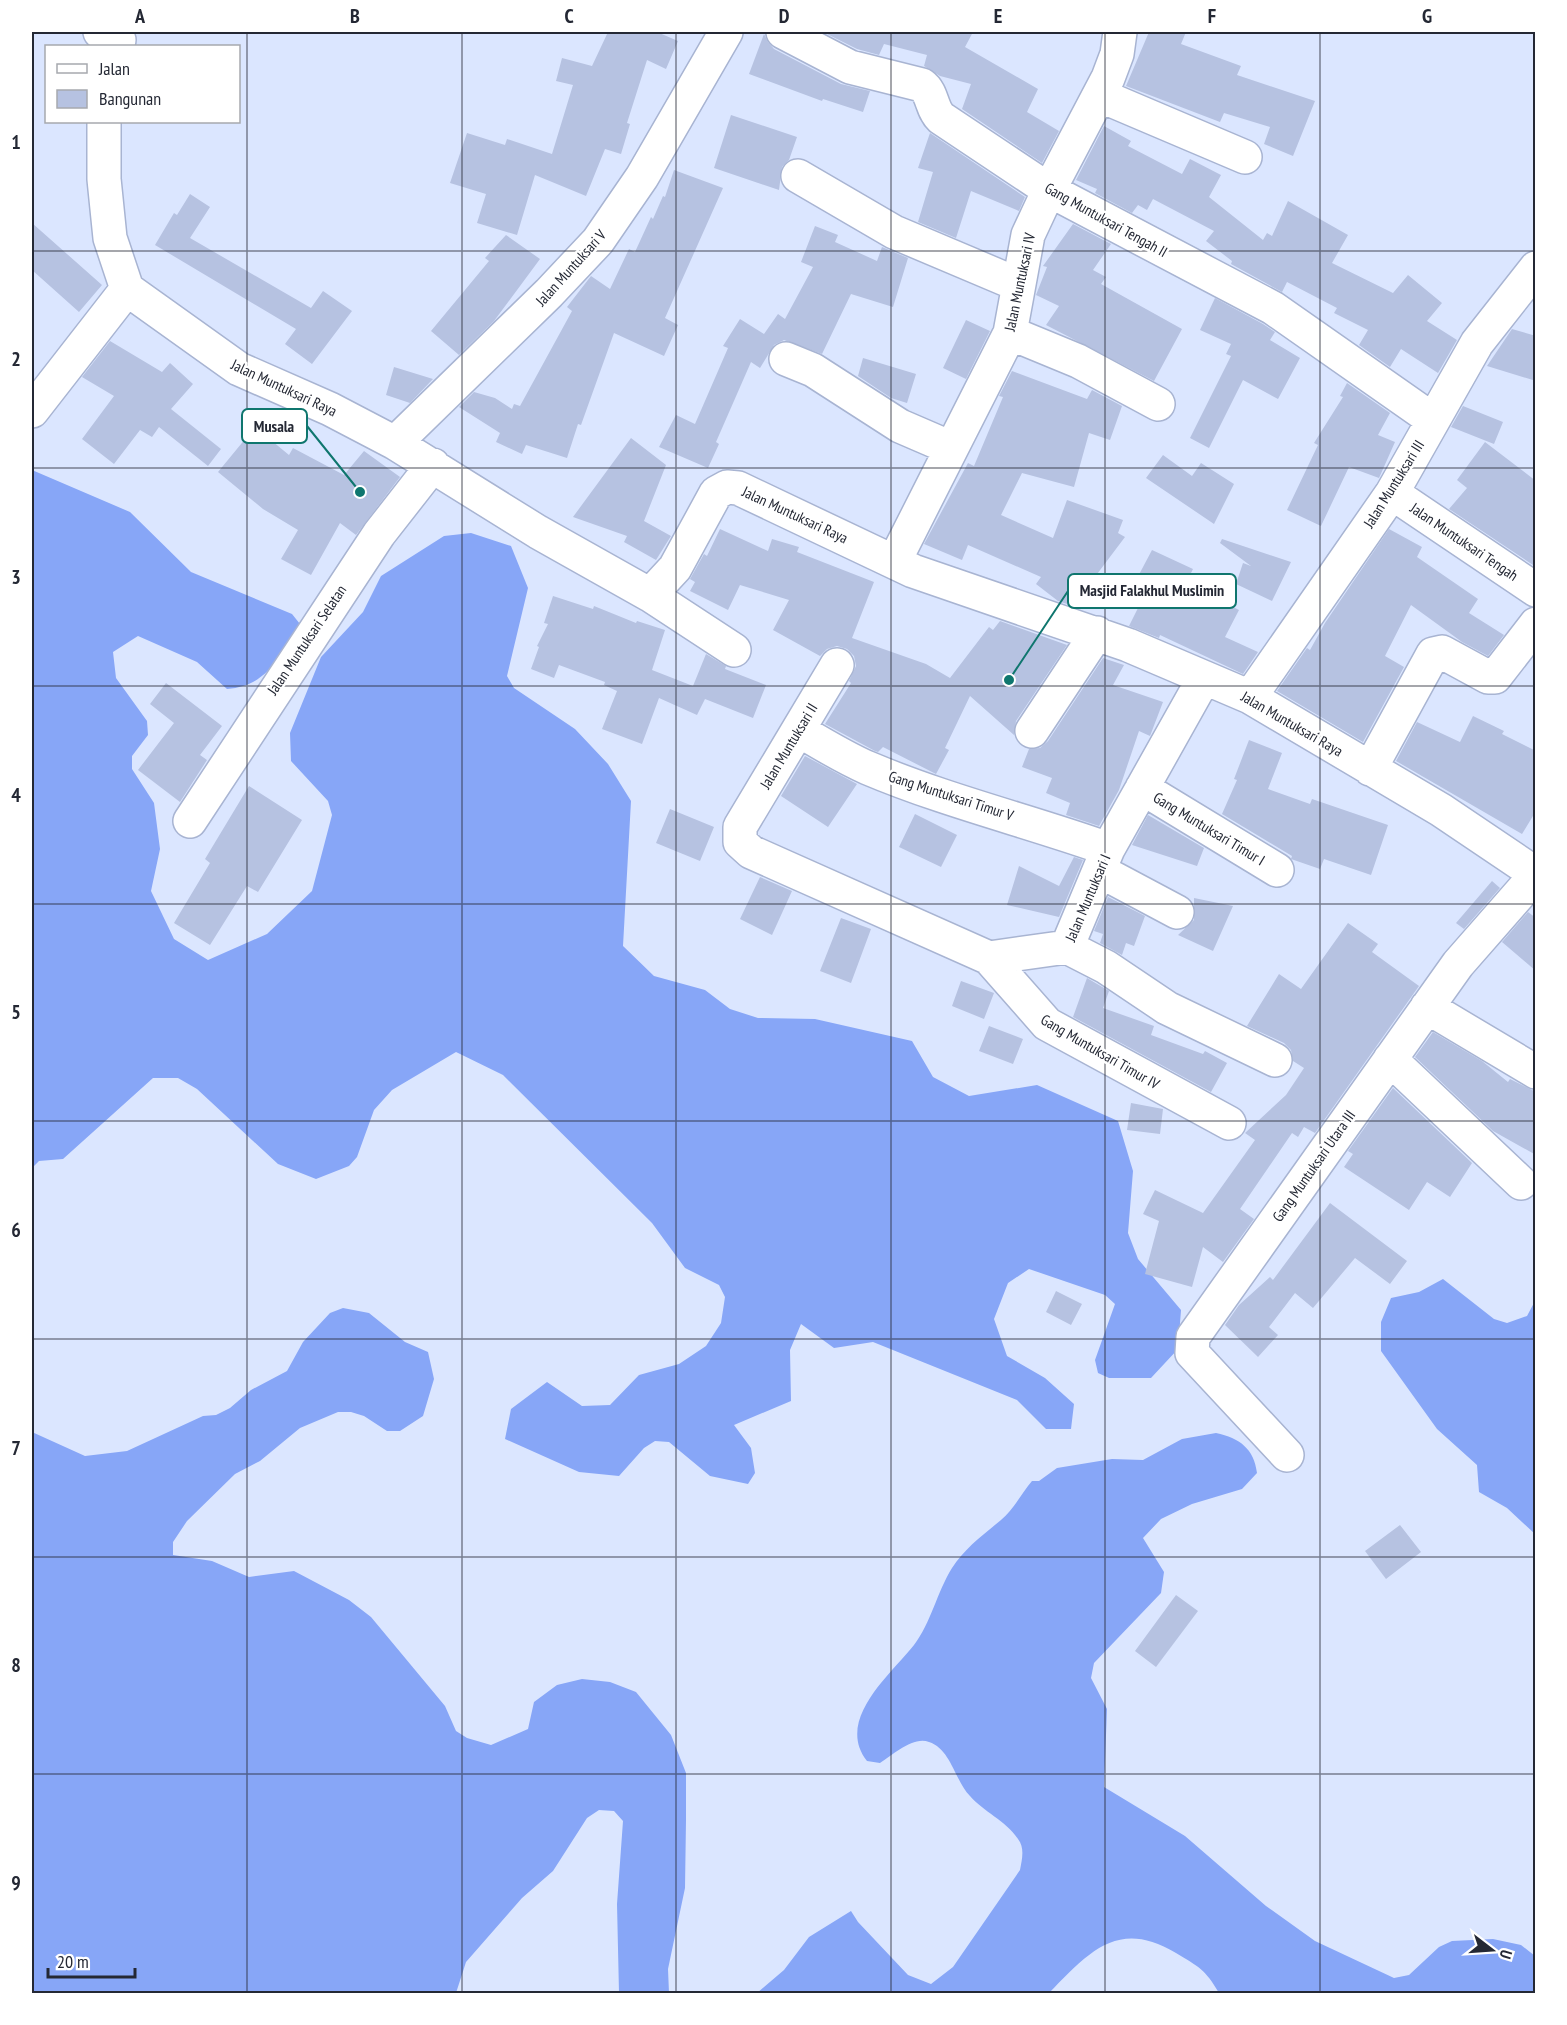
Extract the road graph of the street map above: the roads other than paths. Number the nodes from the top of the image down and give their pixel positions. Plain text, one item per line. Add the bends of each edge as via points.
1 (726, 32) edge
2 (783, 32) edge
3 (1120, 32) edge
4 (1099, 95) junction
5 (104, 123) edge
6 (1245, 157) dead end
7 (798, 176) dead end
8 (1049, 190) junction
9 (1536, 268) edge
10 (1017, 284) junction
11 (127, 289) junction
12 (1010, 333) junction
13 (786, 359) dead end
14 (1158, 404) dead end
15 (32, 411) edge
16 (1433, 420) junction
17 (395, 442) junction
18 (951, 448) junction
19 (433, 465) junction
20 (1392, 494) junction
21 (894, 562) junction
22 (1536, 590) edge
23 (650, 594) junction
24 (1536, 624) edge
25 (1097, 633) junction
26 (734, 650) dead end
27 (837, 665) dead end
28 (1204, 678) junction
29 (1250, 698) junction
30 (1032, 730) dead end
31 (800, 731) junction
32 (1370, 769) junction
33 (1142, 788) junction
34 (190, 821) dead end
35 (1104, 860) junction
36 (1277, 870) dead end
37 (1536, 874) edge
38 (1178, 912) dead end
39 (1067, 947) junction
40 (989, 958) junction
41 (1427, 1007) junction
42 (1390, 1059) junction
43 (1275, 1060) dead end
44 (1536, 1072) edge
45 (1229, 1124) dead end
46 (1521, 1183) dead end
47 (1287, 1455) dead end

1 - 17 street, Jalan Muntuksari V via 642,177 598,241
2 - 8 street, Gang Muntuksari Tengah II via 850,67 922,85 941,118
3 - 4 street, Jalan Muntuksari IV via 1117,54
4 - 6 street
4 - 8 street, Jalan Muntuksari IV
5 - 11 street via 110,238
7 - 10 street via 894,232
8 - 10 street, Jalan Muntuksari IV via 1028,235
8 - 16 street, Gang Muntuksari Tengah II via 1273,308
9 - 16 street, Jalan Muntuksari III via 1477,343
10 - 12 street, Jalan Muntuksari IV
11 - 15 street
11 - 17 street, Jalan Muntuksari Raya via 239,369
12 - 14 street via 1078,361
12 - 18 street, Jalan Muntuksari IV
13 - 18 street via 813,370 900,426
16 - 20 street, Jalan Muntuksari III
17 - 19 street, Jalan Muntuksari Raya
18 - 21 street, Jalan Muntuksari IV
19 - 23 street, Jalan Muntuksari Raya via 538,532
19 - 34 street, Jalan Muntuksari Selatan via 379,534
20 - 22 street, Jalan Muntuksari Tengah
20 - 29 street, Jalan Muntuksari III
21 - 23 street, Jalan Muntuksari Raya via 738,488 727,487 716,493 675,568
21 - 25 street, Jalan Muntuksari Raya via 948,585
23 - 26 street
24 - 32 street via 1495,677 1488,678 1442,652 1434,654
25 - 28 street, Jalan Muntuksari Raya
25 - 30 street
27 - 31 street, Jalan Muntuksari II
28 - 29 street, Jalan Muntuksari Raya
28 - 33 street, Jalan Muntuksari I
29 - 32 street, Jalan Muntuksari Raya
31 - 35 street, Gang Muntuksari Timur V via 867,768 972,806 1039,825
31 - 40 street, Jalan Muntuksari II via 740,827 740,842 751,852
32 - 37 street, Jalan Muntuksari Raya via 1441,810
33 - 35 street, Jalan Muntuksari I
33 - 36 street, Gang Muntuksari Timur I
35 - 38 street, Gang Muntuksari Timur V
35 - 39 street, Jalan Muntuksari I
37 - 41 street, Gang Muntuksari Utara III via 1458,964
39 - 40 street, Jalan Muntuksari I
39 - 43 street via 1106,967 1167,1008
40 - 45 street, Gang Muntuksari Timur IV via 1047,1024
41 - 42 street, Gang Muntuksari Utara III
41 - 44 street
42 - 46 street
42 - 47 street, Gang Muntuksari Utara III via 1193,1337 1192,1353

